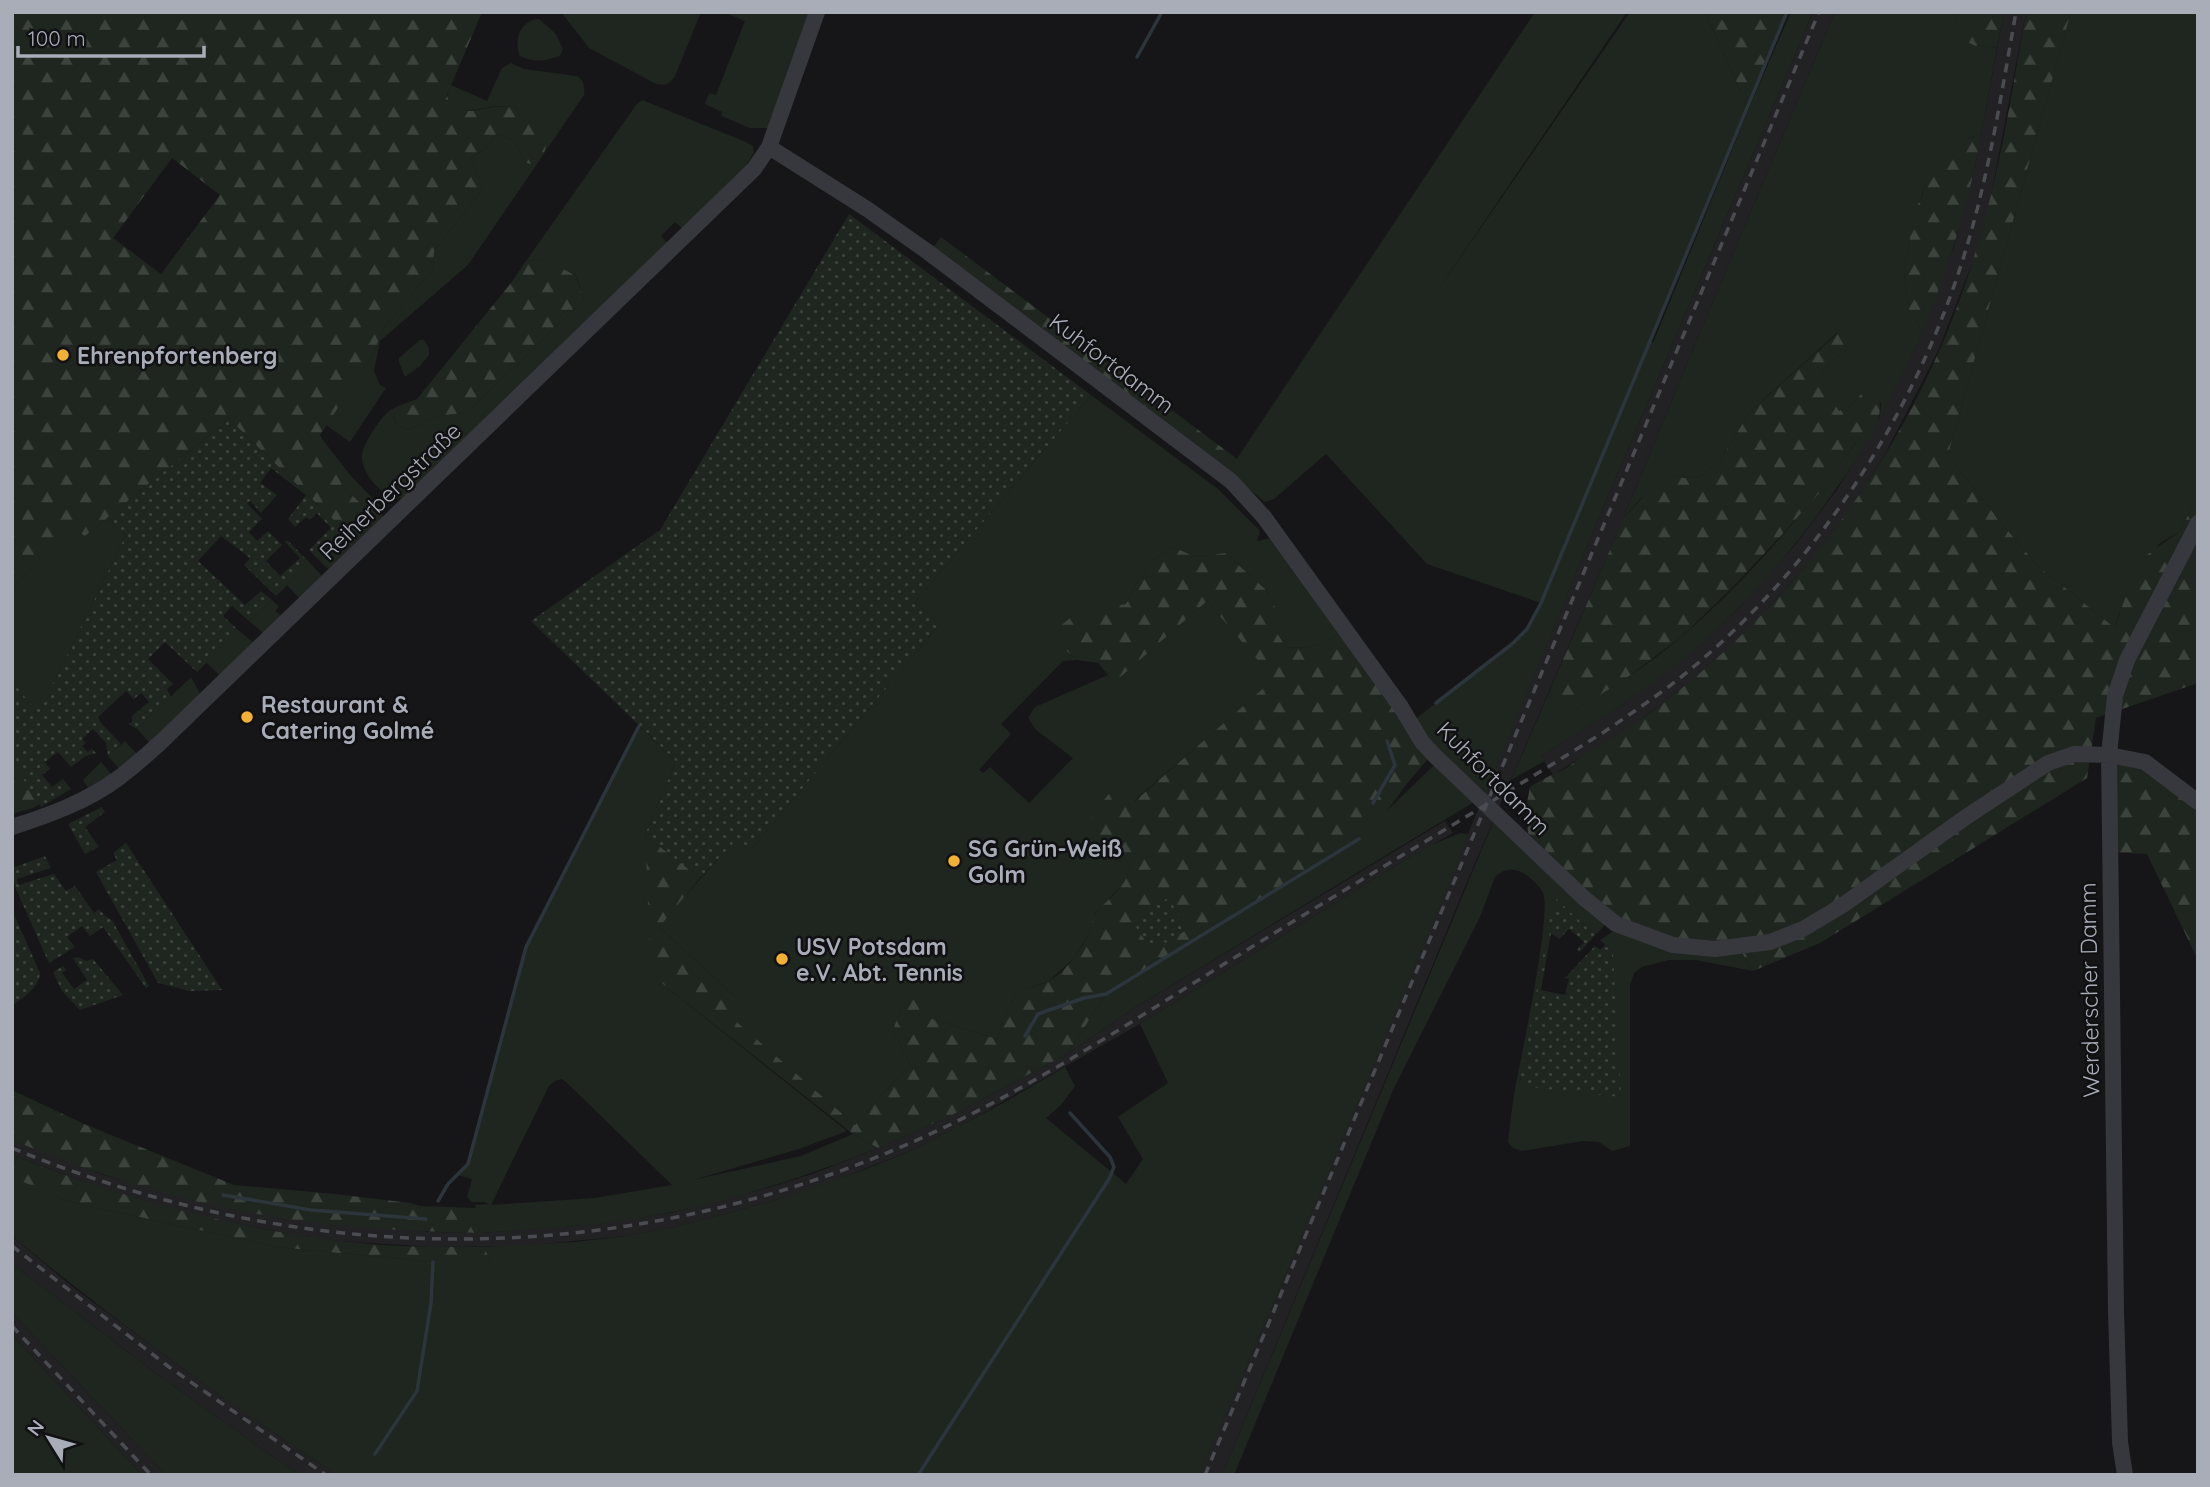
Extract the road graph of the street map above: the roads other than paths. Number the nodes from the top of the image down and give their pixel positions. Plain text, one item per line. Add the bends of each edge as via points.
1 (817, 12) edge
2 (769, 147) junction
3 (2198, 523) edge
4 (2109, 755) junction
5 (2198, 802) edge
6 (12, 827) edge
7 (2125, 1475) edge

1 - 2 street, Reiherbergstraße
2 - 4 street, Kuhfortdamm via 918,245 1231,481 1268,523 1422,742 1585,899 1625,928 1699,949 1770,942 1843,905 2048,763 2074,754
2 - 6 street, Reiherbergstraße via 754,169 162,743 94,794
3 - 4 street, Werderscher Damm via 2120,678
4 - 5 street, Kuhfortdamm via 2145,762
4 - 7 street, Werderscher Damm via 2116,1311

